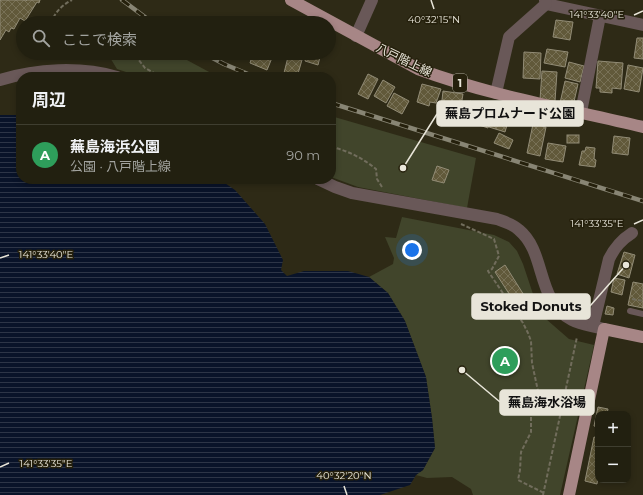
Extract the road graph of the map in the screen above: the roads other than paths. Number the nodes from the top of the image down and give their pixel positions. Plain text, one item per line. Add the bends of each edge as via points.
1 (291, 0) edge
2 (372, 0) edge
3 (546, 2) edge
4 (320, 16) edge
5 (600, 16) junction
6 (336, 25) edge
7 (643, 25) edge
8 (356, 36) junction
9 (38, 72) edge
10 (90, 72) edge
11 (16, 75) edge
12 (0, 80) edge
13 (496, 93) junction
14 (580, 112) junction
15 (643, 127) edge
16 (329, 184) edge
17 (632, 233) dead end
18 (630, 311) dead end
19 (643, 314) edge
20 (599, 327) junction
21 (643, 337) edge
22 (569, 495) edge

1 - 4 main road, 八戸階上線 / 1
2 - 8 street
3 - 5 street
3 - 13 street via 508,37
5 - 7 street
5 - 14 street
6 - 8 main road, 八戸階上線 / 1
8 - 13 main road, 八戸階上線 / 1 via 418,69
9 - 10 street
11 - 12 street
13 - 14 main road, 八戸階上線 / 1
14 - 15 main road, 八戸階上線 / 1
16 - 20 street via 352,192 498,219 512,224 528,240 550,299 558,310 573,321
17 - 20 street via 614,249 609,259
18 - 19 lane
20 - 21 main road
20 - 22 main road

